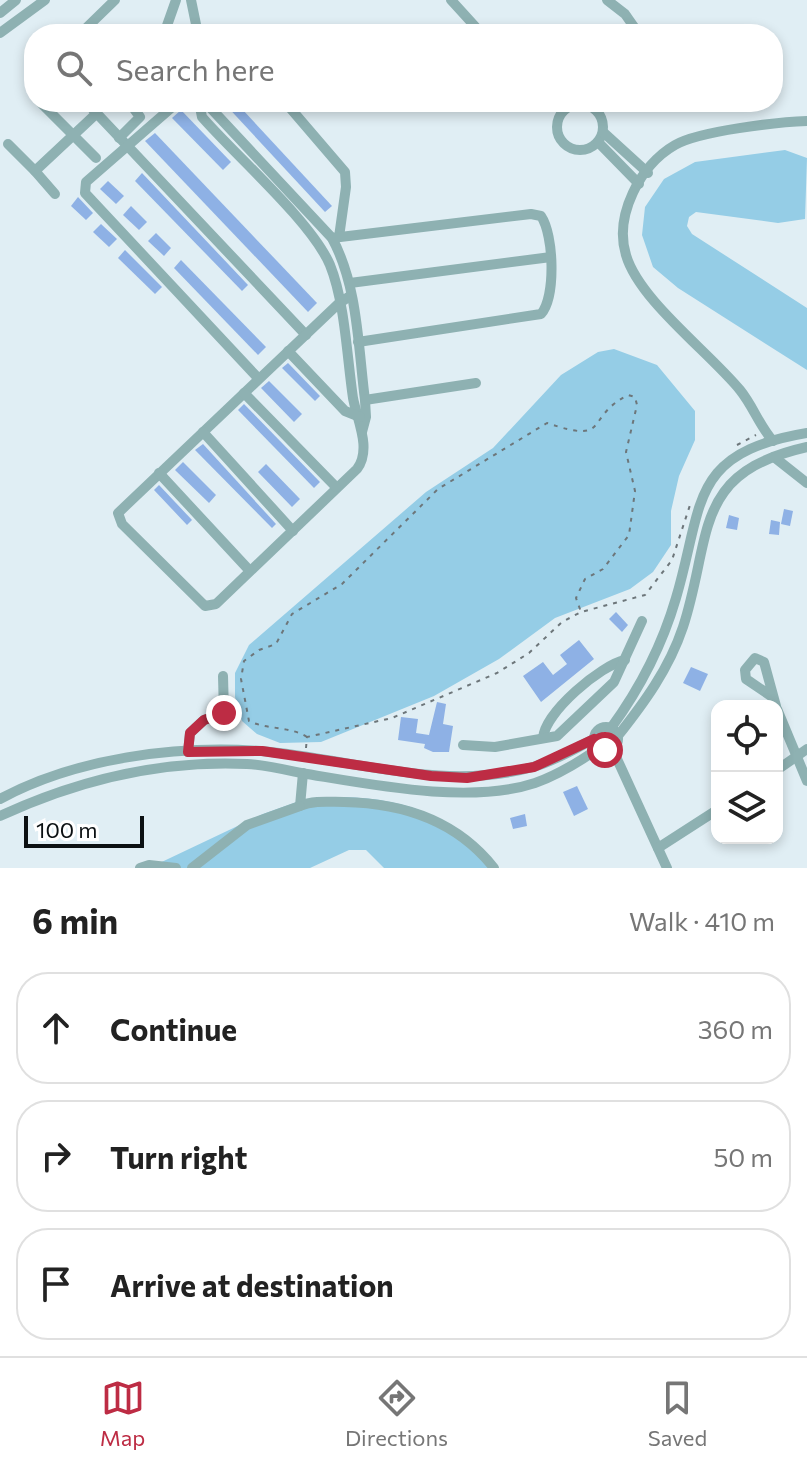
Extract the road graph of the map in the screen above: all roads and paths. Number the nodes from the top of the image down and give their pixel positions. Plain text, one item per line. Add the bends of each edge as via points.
1 (16, 0) edge
2 (45, 0) edge
3 (115, 0) edge
4 (176, 0) edge
5 (191, 0) edge
6 (451, 0) edge
7 (607, 0) edge
8 (0, 13) edge
9 (90, 24) edge
10 (168, 24) edge
11 (196, 24) edge
12 (473, 24) edge
13 (632, 24) edge
14 (0, 33) edge
15 (50, 112) edge
16 (138, 112) edge
17 (167, 112) edge
18 (201, 112) edge
19 (215, 112) edge
20 (294, 112) edge
21 (561, 112) edge
22 (600, 112) edge
23 (97, 113) joint
24 (807, 121) edge
25 (74, 135) junction
26 (600, 137) junction
27 (119, 138) junction
28 (8, 144) dead end
29 (129, 146) junction
30 (96, 158) dead end
31 (35, 171) junction
32 (648, 173) junction
33 (639, 184) junction
34 (55, 194) dead end
35 (336, 238) junction
36 (551, 257) junction
37 (350, 283) junction
38 (350, 296) junction
39 (338, 304) junction
40 (306, 335) junction
41 (358, 342) junction
42 (288, 351) junction
43 (258, 378) junction
44 (476, 383) dead end
45 (244, 393) junction
46 (365, 400) junction
47 (361, 417) junction
48 (764, 431) junction
49 (203, 432) junction
50 (807, 433) edge
51 (773, 441) junction
52 (807, 447) edge
53 (727, 454) dead end
54 (774, 457) junction
55 (159, 473) junction
56 (807, 483) edge
57 (336, 487) junction
58 (694, 496) dead end
59 (293, 531) junction
60 (249, 570) junction
61 (581, 612) junction
62 (642, 621) dead end
63 (625, 660) junction
64 (223, 676) dead end
65 (585, 711) junction
66 (783, 726) edge
67 (610, 731) junction
68 (307, 737) junction
69 (543, 738) junction
70 (596, 743) junction
71 (463, 745) dead end
72 (612, 748) junction
73 (807, 749) edge
74 (188, 752) junction
75 (306, 757) junction
76 (795, 758) junction
77 (783, 766) edge
78 (303, 773) junction
79 (431, 776) junction
80 (807, 781) edge
81 (429, 790) junction
82 (0, 799) edge
83 (300, 806) junction
84 (711, 814) edge
85 (0, 816) edge
86 (658, 848) junction
87 (140, 868) edge
88 (176, 868) edge
89 (192, 868) edge
90 (494, 868) edge
91 (667, 868) edge

1 - 8 street
2 - 14 street
3 - 9 street
4 - 10 street
5 - 11 street
6 - 12 street
7 - 13 street
15 - 25 street
16 - 27 street via 139,118
17 - 29 street
18 - 39 street via 324,253
19 - 35 street
20 - 35 street via 345,172
21 - 26 street via 557,131 567,146 583,150
22 - 26 street
23 - 25 street
23 - 27 street
24 - 32 street via 691,138 668,149
25 - 30 street
25 - 31 street
26 - 32 street
26 - 33 street
27 - 29 street
28 - 31 street
29 - 40 street
29 - 43 street via 86,182 85,193
31 - 34 street
32 - 33 street
33 - 48 street via 622,225 631,268 742,392
35 - 36 street via 537,215 545,221
35 - 37 street
36 - 37 street
36 - 41 street via 547,304 535,317
37 - 38 street
38 - 39 street
38 - 41 street
39 - 40 street
39 - 47 street
40 - 42 street
41 - 46 street
42 - 43 street
42 - 47 street via 345,411
43 - 45 street
44 - 46 street
45 - 49 street
45 - 57 street
46 - 47 street
47 - 57 street via 364,459
48 - 51 street
48 - 53 path
49 - 55 street
49 - 59 street
50 - 51 street
51 - 67 street via 734,458 705,490 662,640
52 - 54 street
54 - 56 street
54 - 67 street via 740,472 721,497 705,535 674,649 651,692
55 - 60 street
55 - 60 street via 118,513 122,524 205,606 216,604
57 - 59 street
58 - 61 path via 672,560 645,595
59 - 60 street
61 - 68 path via 497,673 392,718
61 - 68 path via 576,598 585,579 603,569 629,535 635,491 626,452 637,405 628,395 616,401 593,430 586,433 547,423 438,489 342,584 292,614 276,644 244,661 241,679 249,721
62 - 63 street
63 - 65 street via 614,682
63 - 69 street via 601,670 561,705
64 - 74 street via 224,713 204,720 190,733
65 - 67 street
65 - 69 street via 557,736
66 - 76 street
67 - 70 street
67 - 72 street
68 - 75 path
69 - 71 street via 495,747
70 - 72 street
70 - 79 street via 502,775
70 - 81 street via 564,770 526,786
72 - 86 street
73 - 76 street
74 - 75 street via 262,751
74 - 82 street via 75,770
75 - 79 street
76 - 77 street
76 - 80 street
78 - 81 street
78 - 83 street
78 - 85 street via 248,764 157,768 72,786
79 - 81 street
83 - 89 street via 247,825
83 - 90 street via 387,804 443,824
84 - 86 street
86 - 91 street
87 - 88 street

